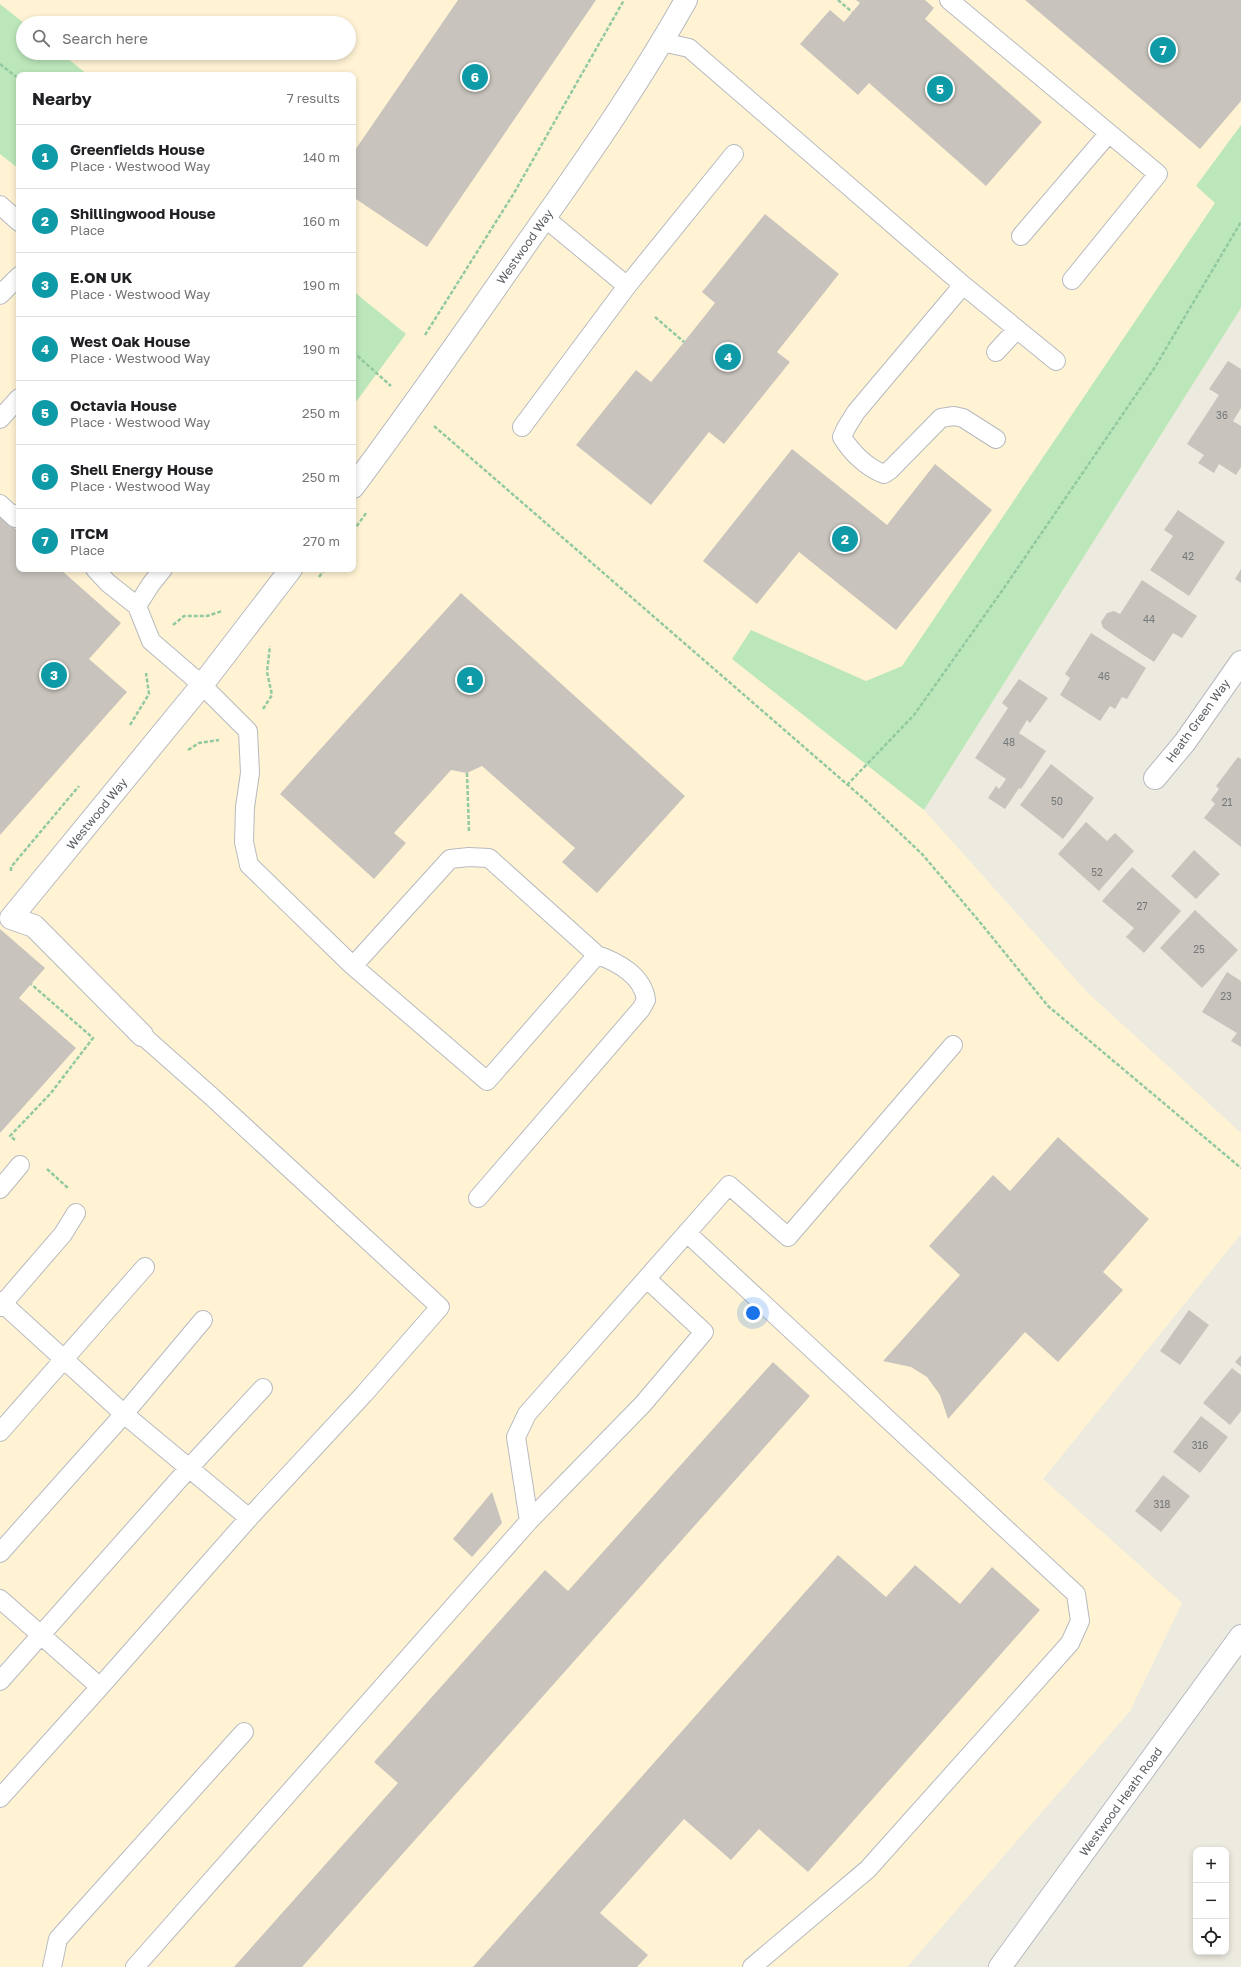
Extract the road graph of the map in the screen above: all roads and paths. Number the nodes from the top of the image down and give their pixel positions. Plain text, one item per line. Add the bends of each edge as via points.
1 (624, 0) edge
2 (686, 0) edge
3 (838, 0) edge
4 (949, 0) edge
5 (852, 12) dead end
6 (662, 42) junction
7 (0, 64) edge
8 (16, 77) edge
9 (1109, 134) junction
10 (734, 154) dead end
11 (0, 204) edge
12 (545, 218) junction
13 (16, 219) edge
14 (1241, 222) edge
15 (1021, 236) dead end
16 (16, 279) edge
17 (1072, 280) dead end
18 (963, 285) junction
19 (628, 286) junction
20 (0, 295) edge
21 (655, 317) dead end
22 (1017, 329) junction
23 (422, 341) dead end
24 (684, 342) dead end
25 (996, 352) dead end
26 (356, 355) edge
27 (1056, 361) dead end
28 (396, 379) dead end
29 (391, 386) junction
30 (386, 392) dead end
31 (16, 401) edge
32 (412, 410) junction
33 (0, 419) edge
34 (522, 427) dead end
35 (996, 439) dead end
36 (356, 483) edge
37 (0, 504) edge
38 (16, 516) edge
39 (98, 572) edge
40 (161, 572) edge
41 (289, 572) edge
42 (323, 572) edge
43 (314, 583) dead end
44 (137, 606) junction
45 (224, 610) dead end
46 (151, 641) junction
47 (271, 641) dead end
48 (1241, 662) edge
49 (202, 685) junction
50 (126, 730) dead end
51 (248, 731) junction
52 (186, 751) dead end
53 (467, 773) dead end
54 (1155, 778) dead end
55 (81, 784) dead end
56 (847, 784) junction
57 (469, 857) junction
58 (11, 874) dead end
59 (597, 956) junction
60 (353, 966) junction
61 (31, 984) dead end
62 (142, 1035) joint
63 (952, 1045) dead end
64 (10, 1136) dead end
65 (20, 1165) dead end
66 (1241, 1168) edge
67 (0, 1189) edge
68 (478, 1198) dead end
69 (76, 1214) dead end
70 (687, 1233) junction
71 (145, 1266) dead end
72 (647, 1279) junction
73 (1, 1304) edge
74 (203, 1320) dead end
75 (66, 1359) junction
76 (263, 1388) dead end
77 (124, 1414) junction
78 (0, 1432) edge
79 (189, 1468) junction
80 (249, 1518) junction
81 (529, 1521) junction
82 (0, 1553) edge
83 (0, 1600) edge
84 (40, 1635) junction
85 (1241, 1636) edge
86 (0, 1681) edge
87 (100, 1687) junction
88 (244, 1732) dead end
89 (0, 1798) edge
90 (52, 1967) edge
91 (135, 1967) edge
92 (752, 1967) edge
93 (1000, 1967) edge

1 - 23 path via 514,193
2 - 6 street, Westwood Way
3 - 5 path
4 - 9 lane
6 - 12 street, Westwood Way
6 - 18 lane via 689,48
7 - 8 path
9 - 15 lane
9 - 17 lane via 1158,174
10 - 19 lane
11 - 13 lane
12 - 19 lane
12 - 32 street, Westwood Way
14 - 56 path via 1155,367 1004,588 914,716
16 - 20 lane
18 - 22 lane
18 - 35 lane via 856,412 842,437 860,458 874,470 884,474 941,418 963,418
19 - 34 lane
21 - 24 path
22 - 25 lane
22 - 27 lane
26 - 29 path
28 - 29 path
29 - 30 path
29 - 32 path
31 - 33 lane
32 - 36 street, Westwood Way
32 - 56 path via 433,424
37 - 38 lane via 14,518
39 - 44 lane
40 - 44 lane
41 - 49 street, Westwood Way
42 - 43 path
44 - 46 lane
45 - 46 path via 207,616 184,616
46 - 49 lane
46 - 50 path via 144,658 149,694
47 - 51 path via 267,672 272,695
48 - 54 street, Heath Green Way via 1185,742
49 - 51 lane
49 - 62 street, Westwood Way via 11,918 34,926
51 - 52 path via 199,743
51 - 60 lane via 250,773 245,807 244,842 249,865
53 - 57 path
55 - 58 path via 11,867
56 - 66 path via 922,854 1048,1006
57 - 59 lane via 489,858
57 - 60 lane via 450,859
59 - 60 lane via 487,1081
59 - 68 lane via 623,966 641,985 646,1000 641,1009
61 - 64 path via 94,1038 51,1093
62 - 80 lane via 440,1307 364,1394
63 - 70 lane via 788,1237 729,1185
65 - 67 lane
69 - 73 lane via 63,1234
70 - 72 lane
70 - 92 lane via 1076,1594 1080,1621 1070,1643 868,1869
71 - 75 lane
72 - 81 lane via 526,1414 516,1437
72 - 81 lane via 704,1332 643,1404
73 - 75 lane
74 - 77 lane
75 - 77 lane
75 - 78 lane
76 - 79 lane
77 - 79 lane
77 - 82 lane
79 - 80 lane
79 - 84 lane
80 - 87 lane
81 - 91 lane
83 - 84 lane
84 - 86 lane
84 - 87 lane
85 - 93 street, Westwood Heath Road
87 - 89 lane
88 - 90 lane via 58,1939

